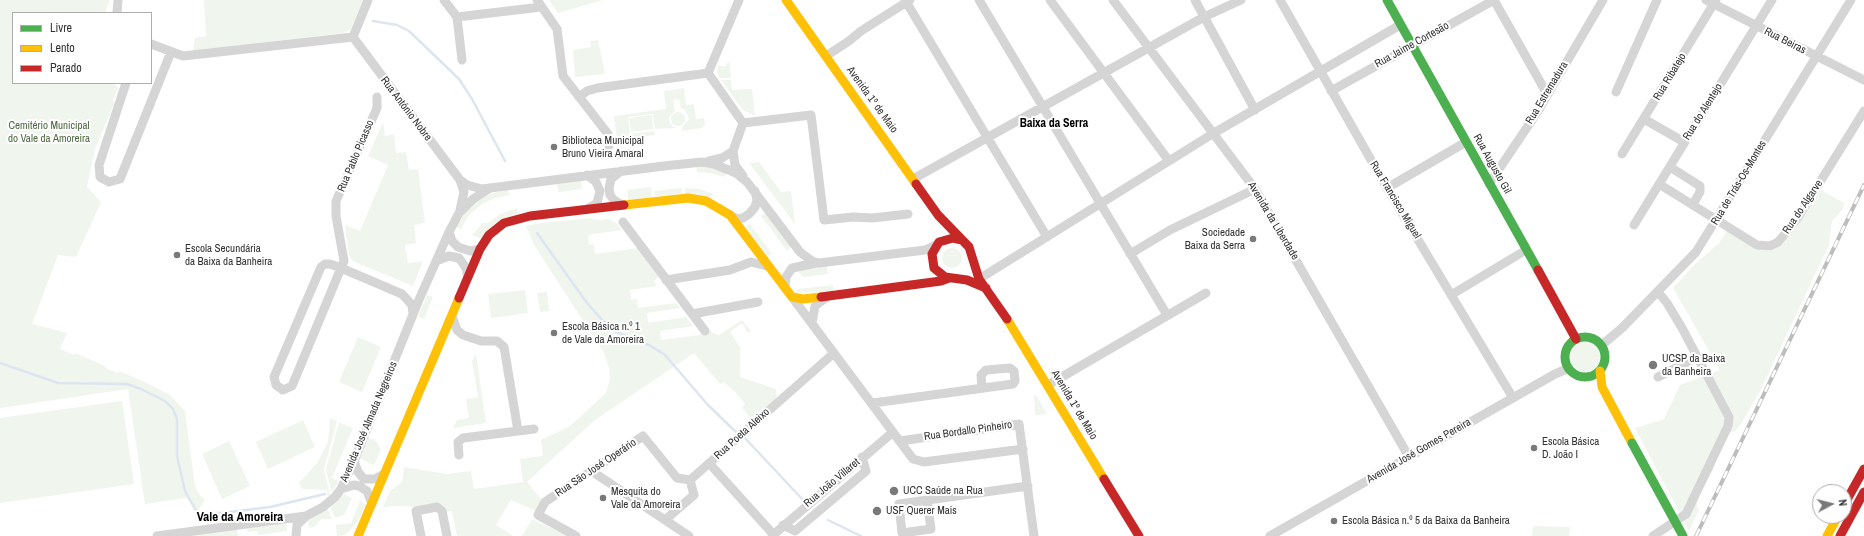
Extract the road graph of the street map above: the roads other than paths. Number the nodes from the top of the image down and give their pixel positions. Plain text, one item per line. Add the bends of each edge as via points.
1 (118, 0) edge
2 (368, 0) edge
3 (444, 0) edge
4 (739, 0) edge
5 (786, 0) edge
6 (979, 0) edge
7 (1050, 0) edge
8 (1113, 0) edge
9 (1195, 0) edge
10 (1241, 0) edge
11 (1280, 0) edge
12 (1387, 0) edge
13 (1494, 0) edge
14 (1603, 0) edge
15 (1657, 0) edge
16 (1772, 0) edge
17 (1851, 0) edge
18 (907, 1) edge
19 (1712, 1) edge
20 (539, 4) edge
21 (117, 12) edge
22 (457, 17) junction
23 (1204, 17) junction
24 (1400, 25) junction
25 (1756, 26) junction
26 (352, 36) junction
27 (152, 44) edge
28 (1412, 45) junction
29 (1148, 48) junction
30 (171, 52) junction
31 (826, 56) junction
32 (1816, 56) junction
33 (462, 60) dead end
34 (1320, 72) junction
35 (708, 73) junction
36 (1104, 73) junction
37 (1864, 80) edge
38 (126, 84) edge
39 (1331, 91) junction
40 (1616, 92) dead end
41 (1547, 94) junction
42 (377, 97) dead end
43 (579, 97) junction
44 (1042, 108) junction
45 (1255, 110) junction
46 (1864, 111) edge
47 (1644, 119) junction
48 (743, 123) junction
49 (1214, 133) junction
50 (988, 138) junction
51 (1466, 142) junction
52 (1684, 142) junction
53 (609, 146) dead end
54 (733, 151) junction
55 (1622, 154) dead end
56 (1169, 161) junction
57 (702, 162) junction
58 (1670, 167) junction
59 (621, 171) junction
60 (587, 175) junction
61 (914, 179) junction
62 (460, 180) junction
63 (747, 182) junction
64 (1489, 184) junction
65 (1659, 184) junction
66 (490, 188) junction
67 (1387, 188) junction
68 (1255, 189) junction
69 (755, 191) junction
70 (1693, 204) junction
71 (622, 205) junction
72 (1100, 205) junction
73 (586, 209) junction
74 (459, 213) junction
75 (908, 214) dead end
76 (730, 215) junction
77 (938, 215) junction
78 (1716, 220) junction
79 (623, 222) dead end
80 (1634, 225) dead end
81 (449, 232) junction
82 (746, 235) junction
83 (1047, 237) junction
84 (962, 240) junction
85 (938, 244) junction
86 (480, 249) junction
87 (1526, 250) junction
88 (1130, 254) junction
89 (972, 256) junction
90 (436, 261) junction
91 (819, 263) junction
92 (744, 264) junction
93 (770, 267) junction
94 (341, 268) junction
95 (468, 277) junction
96 (952, 278) junction
97 (979, 279) junction
98 (666, 280) junction
99 (426, 285) junction
100 (785, 287) junction
101 (986, 288) junction
102 (1658, 292) junction
103 (1206, 293) dead end
104 (402, 294) junction
105 (1451, 295) junction
106 (828, 296) junction
107 (792, 297) junction
108 (758, 302) dead end
109 (414, 314) junction
110 (692, 314) junction
111 (1167, 315) junction
112 (452, 316) junction
113 (812, 323) junction
114 (705, 331) dead end
115 (463, 335) junction
116 (1576, 339) junction
117 (441, 343) junction
118 (1602, 345) junction
119 (834, 353) junction
120 (1697, 356) junction
121 (1569, 368) junction
122 (1600, 371) junction
123 (1658, 376) dead end
124 (1589, 377) junction
125 (1048, 385) junction
126 (1602, 387) junction
127 (982, 388) dead end
128 (1513, 398) junction
129 (873, 403) junction
130 (534, 429) dead end
131 (518, 431) junction
132 (893, 432) junction
133 (900, 441) junction
134 (1023, 449) junction
135 (459, 455) dead end
136 (1409, 457) junction
137 (862, 458) junction
138 (354, 462) junction
139 (709, 463) junction
140 (1864, 469) edge
141 (590, 470) junction
142 (386, 472) junction
143 (690, 480) junction
144 (1028, 486) junction
145 (340, 489) junction
146 (1852, 491) edge
147 (1864, 492) edge
148 (927, 500) junction
149 (372, 504) junction
150 (306, 516) junction
151 (665, 520) junction
152 (1834, 524) edge
153 (783, 525) junction
154 (362, 526) junction
155 (773, 535) edge
156 (157, 536) edge
157 (296, 536) edge
158 (350, 536) edge
159 (358, 536) edge
160 (421, 536) edge
161 (447, 536) edge
162 (576, 536) edge
163 (689, 536) edge
164 (1034, 536) edge
165 (1139, 536) edge
166 (1270, 536) edge
167 (1653, 536) edge
168 (1683, 536) edge
169 (1827, 536) edge
170 (1840, 536) edge

1 - 21 street
2 - 26 street
3 - 22 street
4 - 35 street
5 - 31 main road, Avenida 1º de Maio
6 - 44 street
7 - 36 street
8 - 29 street, Avenida da Liberdade
9 - 23 street
10 - 23 street
11 - 34 street, Rua Francisco Miguel
12 - 24 main road, Rua Augusto Gil
13 - 28 street, Rua Jaime Cortesão
13 - 41 street
14 - 41 street, Rua Estremadura
15 - 40 street
16 - 25 street, Rua do Alentejo
17 - 32 street, Rua de Trás-Os-Montes
18 - 31 street
18 - 50 street
19 - 25 street, Rua Beiras
19 - 47 street, Rua Ribatejo
20 - 22 street
20 - 43 street via 557,29 563,76
22 - 33 street
23 - 29 street
23 - 45 street
24 - 28 main road, Rua Augusto Gil
24 - 34 street
25 - 32 street, Rua Beiras
25 - 52 street, Rua do Alentejo
26 - 30 street via 183,56
26 - 62 street, Rua António Nobre
27 - 30 street
28 - 39 street, Rua Jaime Cortesão
28 - 51 main road, Rua Augusto Gil
29 - 36 street
29 - 49 street, Avenida da Liberdade
30 - 38 street via 120,179 109,182 100,177 98,165
31 - 61 main road, Avenida 1º de Maio
32 - 37 street, Rua Beiras
32 - 78 street, Rua de Trás-Os-Montes
34 - 39 street, Rua Francisco Miguel
34 - 45 street
35 - 43 street via 597,88
35 - 48 street
36 - 44 street
36 - 56 street
39 - 67 street, Rua Francisco Miguel
41 - 64 street, Rua Estremadura
42 - 94 street, Rua Pablo Picasso via 377,108 336,201 344,261
43 - 53 street via 608,134
44 - 50 street
44 - 72 street
45 - 49 street
46 - 78 street, Rua do Algarve via 1797,219 1778,242 1765,247 1757,246
47 - 52 street
47 - 55 street, Rua Ribatejo
48 - 54 street
48 - 75 street via 811,115 824,220
49 - 56 street
49 - 68 street, Avenida da Liberdade
50 - 61 street
50 - 83 street
51 - 64 main road, Rua Augusto Gil
51 - 67 street
52 - 58 street, Rua do Alentejo
54 - 57 street via 722,158
54 - 63 street via 735,164
56 - 72 street
57 - 59 street
57 - 63 street via 723,167
58 - 65 street, Rua do Alentejo
58 - 70 street via 1700,186 1700,192
59 - 60 street
59 - 71 street via 611,179 609,188 610,195
60 - 66 street
60 - 73 street via 596,182 600,196 596,203
61 - 77 main road, Avenida 1º de Maio
62 - 66 street via 474,188
62 - 74 street via 464,192
63 - 69 street
64 - 87 main road, Rua Augusto Gil
65 - 70 street, Rua do Algarve
65 - 80 street, Rua do Alentejo
66 - 74 street, Avenida José Almada Negreiros via 473,199
67 - 105 street, Rua Francisco Miguel
68 - 88 street via 1170,230
68 - 136 street, Avenida da Liberdade
69 - 76 street via 755,208 749,214 737,219
69 - 91 street via 800,252 806,258
70 - 78 street, Rua do Algarve
71 - 73 main road
71 - 76 main road via 688,198 706,201
72 - 83 street
72 - 88 street
73 - 86 main road via 530,216 504,223 489,235
74 - 81 street, Avenida José Almada Negreiros
76 - 82 main road
77 - 84 main road, Avenida 1º de Maio
77 - 85 main road
78 - 102 street, Rua de Trás-Os-Montes via 1691,259
79 - 98 street
81 - 86 street via 452,241 458,246 470,251
81 - 90 street, Avenida José Almada Negreiros
82 - 92 street via 750,249
82 - 93 main road
83 - 97 street
84 - 85 main road via 953,238
84 - 89 main road, Avenida 1º de Maio via 969,247
85 - 91 street via 925,250
85 - 96 main road via 932,254 934,268 940,275
86 - 95 main road
87 - 105 street
87 - 116 main road, Rua Augusto Gil
88 - 111 street
89 - 96 main road via 968,271
89 - 97 main road, Avenida 1º de Maio
90 - 95 street via 449,256 459,258 466,268
90 - 99 street, Avenida José Almada Negreiros
91 - 100 street via 792,268 786,277
92 - 93 street via 756,262
92 - 98 street via 730,270
93 - 100 main road
94 - 94 street via 330,264 321,267 274,378 276,385 283,390 292,386
94 - 104 street
95 - 112 main road
96 - 101 main road via 967,280
96 - 106 main road
97 - 101 main road, Avenida 1º de Maio
98 - 110 street
99 - 104 street via 417,294
99 - 109 street, Avenida José Almada Negreiros
100 - 107 main road
101 - 125 main road, Avenida 1º de Maio
102 - 118 street, Rua de Trás-Os-Montes
102 - 120 street
103 - 111 street
104 - 109 street via 412,305
105 - 128 street, Rua Francisco Miguel
106 - 107 main road via 803,299
106 - 113 street via 815,306
107 - 113 street
108 - 110 street
109 - 138 street, Avenida José Almada Negreiros
110 - 114 street
111 - 125 street
112 - 115 street via 457,330
112 - 117 main road
113 - 119 street
115 - 117 street via 449,337
115 - 131 street via 481,342 497,341 504,347
116 - 118 main road via 1593,338
116 - 121 main road via 1567,349
117 - 142 main road
118 - 122 main road via 1605,362
119 - 129 street
119 - 139 street, Rua Poeta Aleixo
120 - 123 street
120 - 167 street via 1729,416 1728,426 1686,514
121 - 124 main road via 1578,375
121 - 128 street, Avenida José Gomes Pereira
122 - 124 main road
122 - 126 main road
124 - 126 main road
125 - 165 main road, Avenida 1º de Maio
126 - 168 main road, bridge
127 - 129 street
128 - 136 street, Avenida José Gomes Pereira
129 - 132 street
130 - 131 street
131 - 135 street via 460,439 457,444
132 - 133 street
132 - 137 street, Rua João Villaret
133 - 134 street via 913,459 921,462
133 - 134 street, Rua Bordallo Pinheiro via 1019,424
134 - 144 street, Rua Bordallo Pinheiro
136 - 166 street, Avenida José Gomes Pereira
137 - 153 street, Rua João Villaret
137 - 153 street via 866,471 795,531
138 - 142 street via 364,479 375,479
138 - 145 street, Avenida José Almada Negreiros
139 - 143 street, Rua Poeta Aleixo
139 - 155 street
140 - 146 main road
141 - 143 street, Rua São José Operário via 643,436 677,478
141 - 151 street
141 - 162 street, Rua São José Operário via 545,502 538,515
142 - 149 main road
143 - 151 street via 694,495
144 - 148 street
144 - 164 street, Rua Bordallo Pinheiro
145 - 149 street via 359,486 369,495
145 - 150 street, Avenida José Almada Negreiros via 329,503
147 - 170 main road
148 - 148 street via 931,529 902,533 898,504
149 - 154 main road
150 - 156 street, Avenida José Almada Negreiros
150 - 157 street via 297,525
151 - 163 street
152 - 169 main road
153 - 155 street, Rua João Villaret
154 - 158 street
154 - 159 main road
160 - 161 street via 416,511 437,507 442,511

